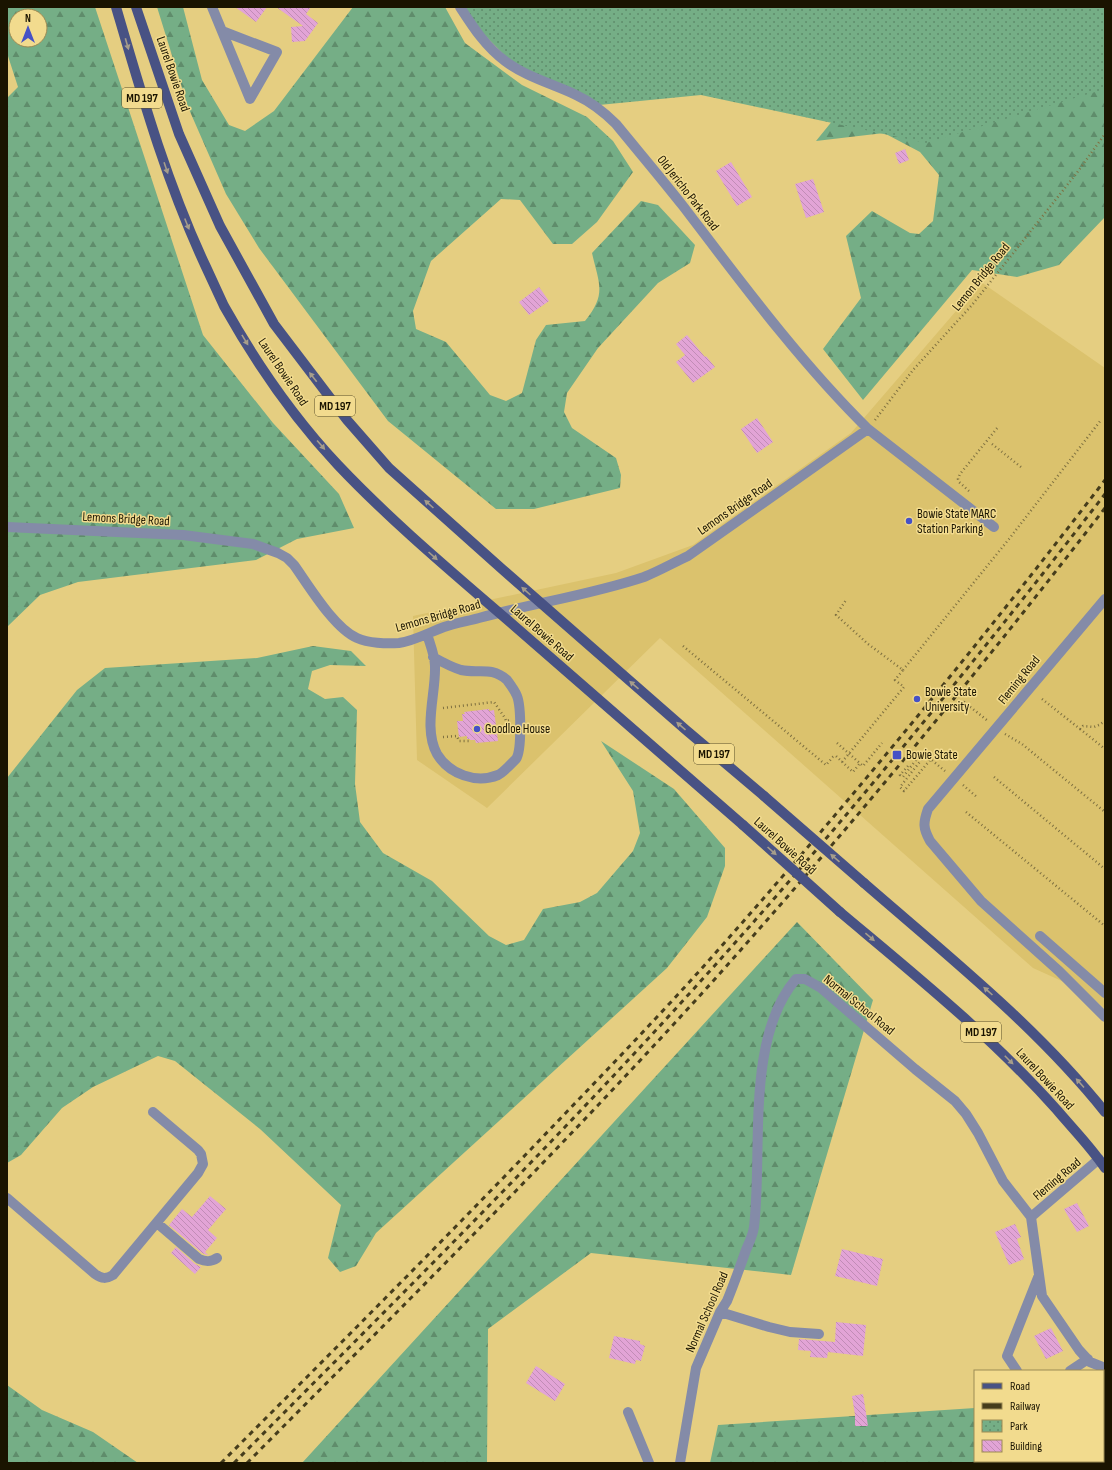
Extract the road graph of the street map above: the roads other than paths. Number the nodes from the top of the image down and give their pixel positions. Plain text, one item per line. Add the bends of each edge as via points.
1 (116, 7) edge
2 (136, 7) edge
3 (212, 7) edge
4 (460, 7) edge
5 (222, 31) junction
6 (868, 429) junction
7 (7, 527) edge
8 (994, 527) dead end
9 (1105, 599) edge
10 (541, 604) junction
11 (499, 612) junction
12 (427, 634) junction
13 (433, 657) junction
14 (1040, 936) dead end
15 (1105, 993) edge
16 (1105, 1017) edge
17 (153, 1112) dead end
18 (1105, 1112) edge
19 (1099, 1160) junction
20 (1105, 1168) edge
21 (7, 1198) edge
22 (1031, 1217) junction
23 (157, 1223) junction
24 (217, 1258) dead end
25 (1039, 1275) junction
26 (720, 1312) junction
27 (819, 1334) dead end
28 (1088, 1359) junction
29 (1105, 1368) edge
30 (1016, 1370) edge
31 (1072, 1370) edge
32 (628, 1412) dead end
33 (648, 1463) edge
34 (680, 1463) edge

1 -> 11 main road, Laurel Bowie Road / MD 197 via 146,113 189,231 224,305 262,367 295,415 337,464 376,504
10 -> 2 main road, Laurel Bowie Road / MD 197 via 389,468 346,420 274,324 220,226 180,134
3 - 5 street
4 - 6 street, Old Jericho Park Road via 481,38 506,62 577,96 604,112 616,124 752,296 833,392
5 - 5 street via 228,45 250,99 277,52
6 - 8 street, Old Jericho Park Road
6 - 10 street, Lemons Bridge Road via 688,556 645,576
7 - 12 street, Lemons Bridge Road via 183,535 253,544 287,558 332,616 347,632 358,639 400,643
9 - 16 street, Fleming Road via 928,809 924,822 930,841 981,901
10 - 11 street, Lemons Bridge Road
18 -> 10 main road, Laurel Bowie Road / MD 197, bridge via 1018,1018
11 - 12 street, Lemons Bridge Road
11 -> 19 main road, Laurel Bowie Road / MD 197, bridge via 984,1035 1034,1084
12 - 13 street
13 - 13 street via 436,666 431,725 437,754 461,775 480,779 499,775 516,758 520,734 517,696 508,681 495,672 462,670 448,666
14 - 15 street
17 - 23 street via 198,1150 203,1162 201,1169
19 - 20 main road, Laurel Bowie Road / MD 197
19 - 22 street, Fleming Road
21 - 23 street via 100,1278 107,1278 118,1270
22 - 25 street
22 - 26 street, Normal School Road via 1003,1181 978,1133 955,1101 821,988 805,979 796,979 779,1004 762,1067 754,1228 735,1282
23 - 24 street via 199,1259 206,1261
25 - 28 street via 1042,1296
25 - 30 street via 1007,1356
26 - 27 street via 783,1330
26 - 34 street, Normal School Road via 696,1368
28 - 29 street
28 - 31 street
32 - 33 street

